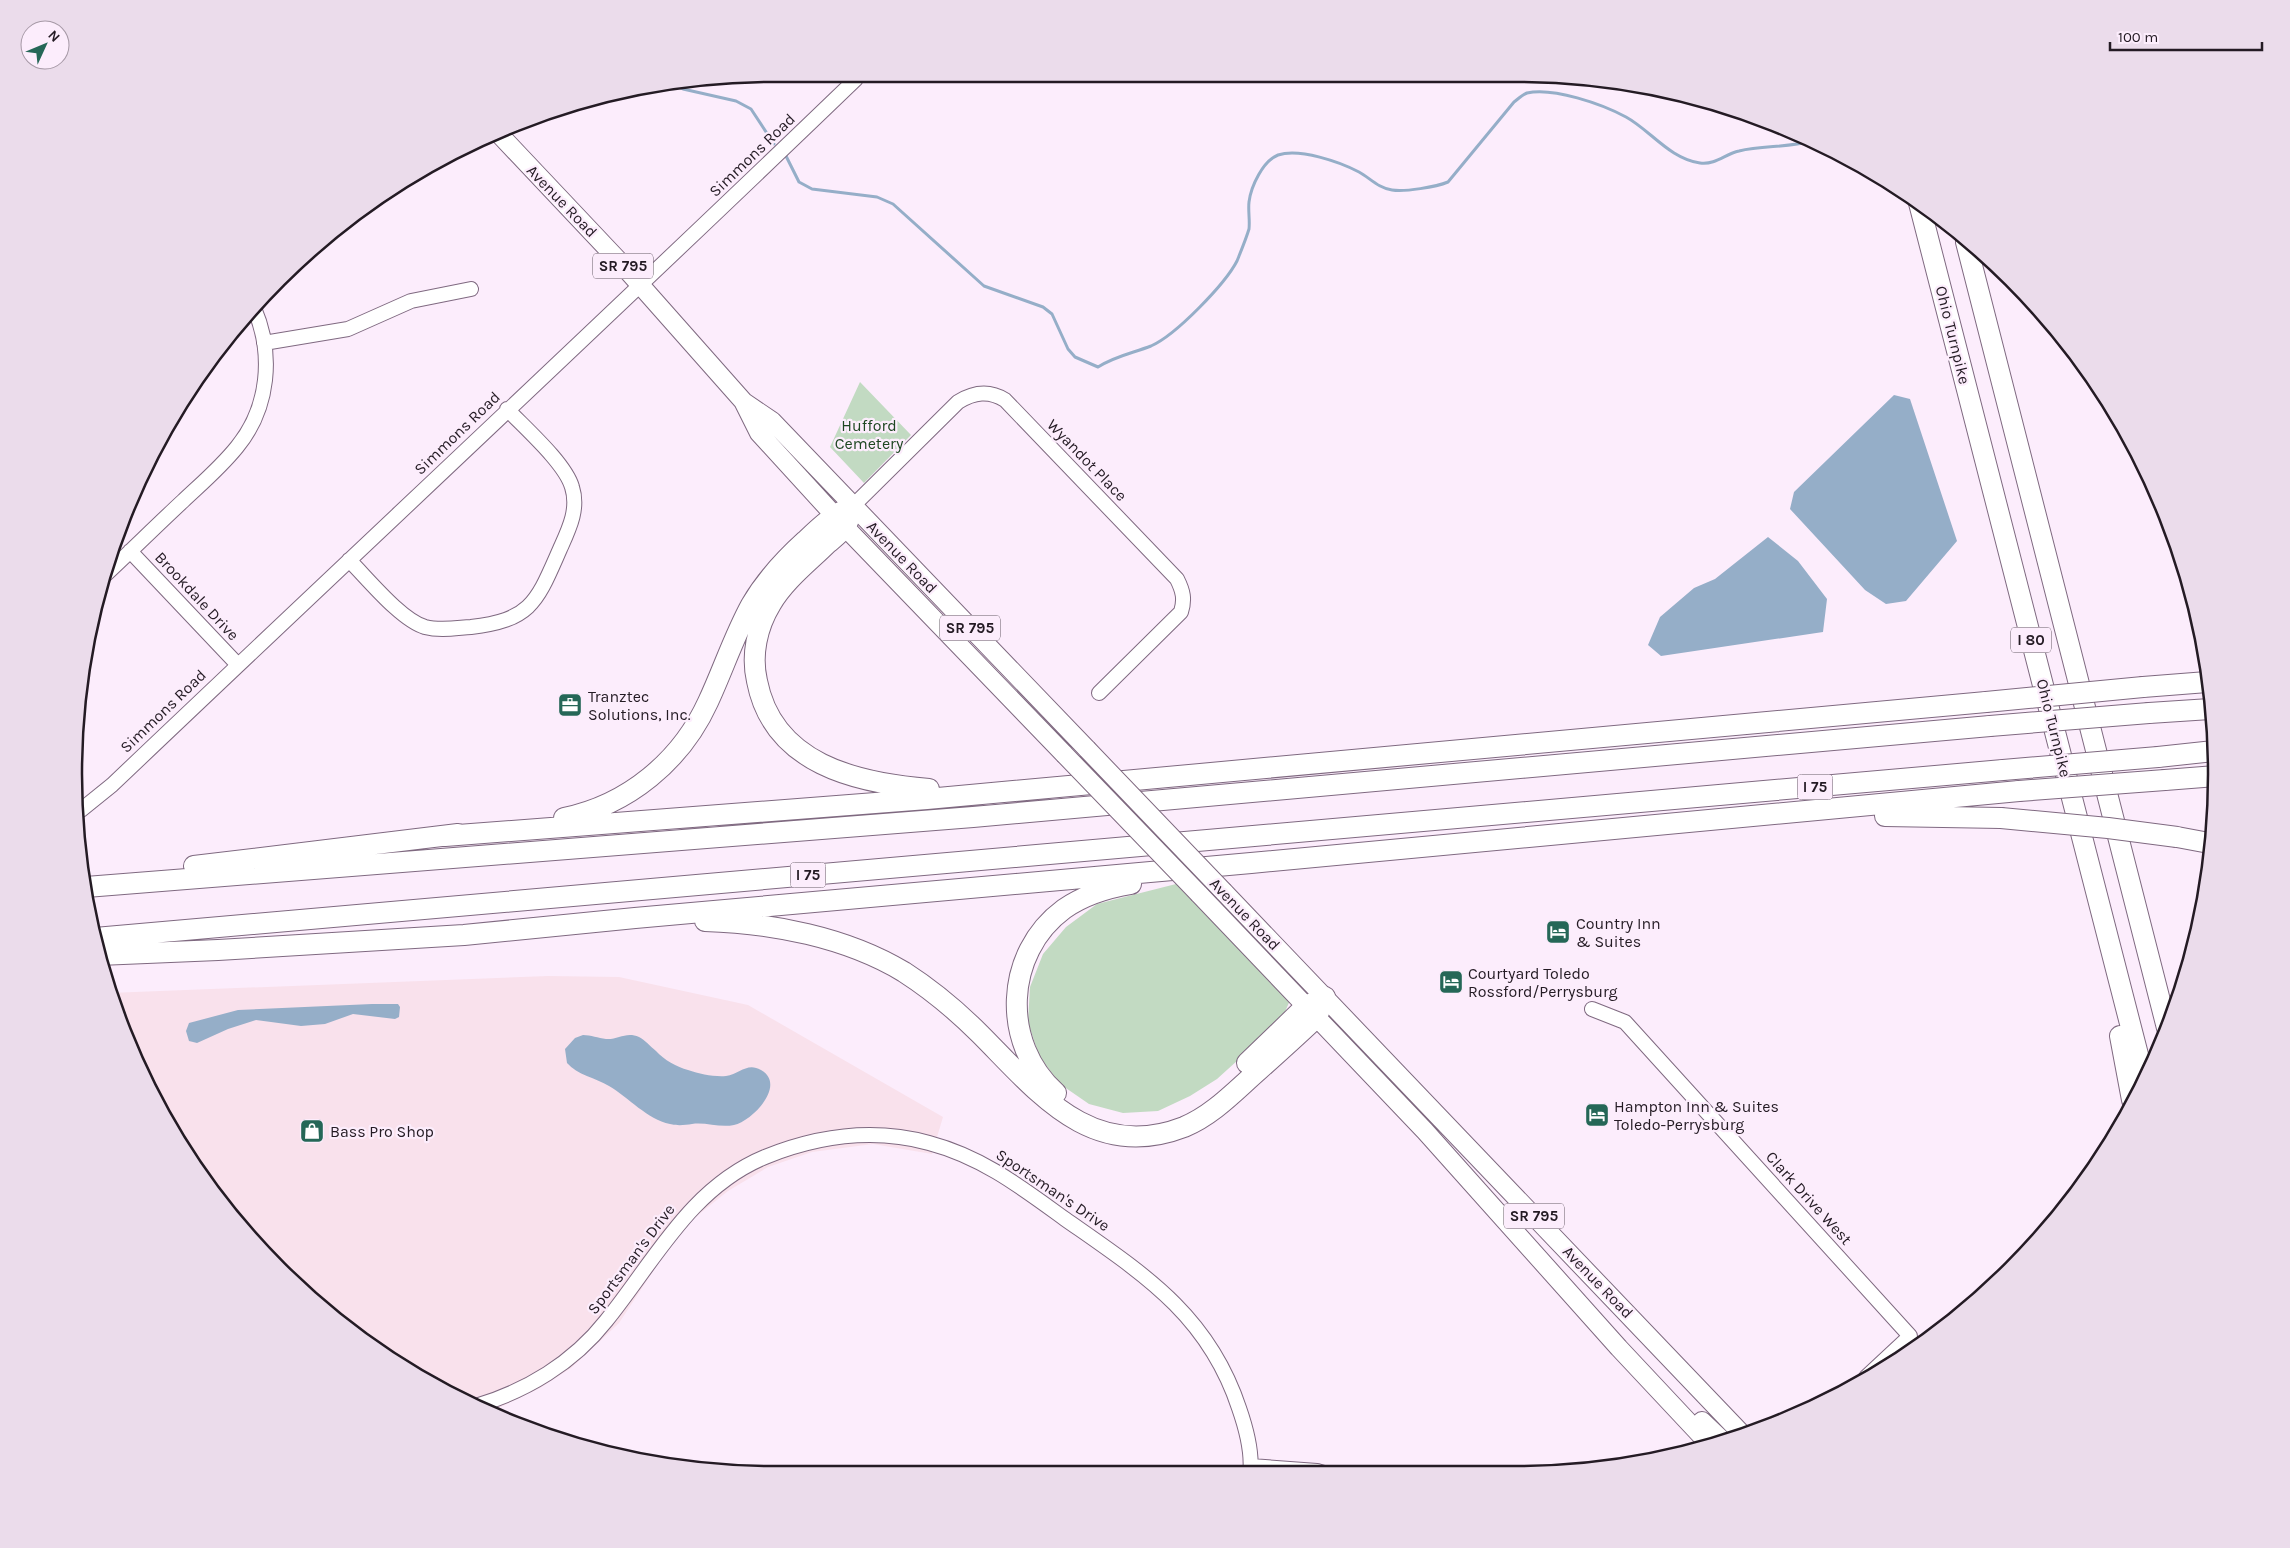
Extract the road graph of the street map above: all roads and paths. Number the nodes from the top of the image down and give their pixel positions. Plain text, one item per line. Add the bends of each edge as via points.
1 (852, 82) edge
2 (503, 138) edge
3 (1922, 214) edge
4 (1968, 251) edge
5 (640, 284) junction
6 (471, 289) dead end
7 (256, 316) edge
8 (264, 343) junction
9 (742, 401) junction
10 (507, 409) junction
11 (853, 506) junction
12 (839, 521) junction
13 (130, 551) junction
14 (349, 560) junction
15 (115, 566) edge
16 (238, 665) junction
17 (2202, 682) edge
18 (1099, 693) dead end
19 (2204, 709) edge
20 (2207, 751) edge
21 (2208, 777) edge
22 (984, 792) junction
23 (84, 808) edge
24 (1840, 809) junction
25 (2075, 809) junction
26 (445, 836) junction
27 (2204, 842) edge
28 (1251, 863) junction
29 (90, 877) edge
30 (92, 887) edge
31 (2138, 915) junction
32 (635, 918) junction
33 (102, 937) edge
34 (107, 955) edge
35 (1325, 997) junction
36 (2167, 1007) edge
37 (1592, 1009) dead end
38 (1312, 1012) junction
39 (2164, 1015) edge
40 (2141, 1068) edge
41 (2130, 1091) edge
42 (1619, 1348) junction
43 (1888, 1357) edge
44 (486, 1402) edge
45 (1737, 1429) edge
46 (1717, 1435) edge
47 (1704, 1439) edge
48 (1694, 1442) edge
49 (1251, 1466) edge

1 - 5 street, Simmons Road
2 - 5 main road, Avenue Road / SR 795
3 - 25 highway, Ohio Turnpike / I 80
4 - 31 highway, I 80
5 - 9 main road, Avenue Road / SR 795
5 - 10 street, Simmons Road
6 - 8 street via 412,301 348,330
7 - 8 street
8 - 13 street via 263,392 246,435 222,464
9 - 11 main road, Avenue Road / SR 795 via 772,421
9 - 12 main road, Avenue Road / SR 795 via 759,433
10 - 14 street, Simmons Road
10 - 14 street via 565,472 574,496 574,513 567,534 543,587 528,608 514,618 493,624 450,629 425,627 404,615
11 - 12 highway
11 - 18 street, Wyandot Place via 958,402 967,396 983,393 1005,400 1177,579 1182,588 1181,612
11 - 35 main road, Avenue Road / SR 795, bridge
12 - 22 highway via 790,579 764,617 755,662 764,706 779,732 790,743 829,768 902,787
12 - 26 highway via 778,568 763,586 741,626 708,704 679,749 652,777 614,802 570,817
12 - 38 main road, Avenue Road / SR 795, bridge
13 - 15 street
13 - 16 street, Brookdale Drive
14 - 16 street, Simmons Road
16 - 23 street, Simmons Road
17 - 22 highway, bridge
19 - 30 highway, bridge via 964,818
20 - 33 highway, I 75, bridge via 1561,811
21 - 24 highway, bridge
22 - 26 highway
24 - 27 highway, bridge via 1862,816 2001,818 2080,825
24 - 28 highway
25 - 40 highway, Ohio Turnpike / I 80
25 - 41 highway
26 - 29 highway
28 - 32 highway
28 - 38 highway via 1112,887 1063,910 1032,944 1020,973 1016,1003 1024,1049 1030,1063 1049,1087 1084,1113 1128,1124 1159,1122 1188,1111 1214,1094
31 - 36 highway
31 - 39 highway, I 80
32 - 34 highway via 464,935
32 - 38 highway via 710,921 786,930 845,945 874,957 951,1006 1051,1105 1092,1128 1122,1134 1168,1131 1190,1124 1210,1112
35 - 38 highway
35 - 45 main road, Avenue Road / SR 795
37 - 43 street, Clark Drive West via 1625,1022 1910,1336
38 - 42 main road, Avenue Road / SR 795 via 1431,1138
42 - 46 main road
42 - 47 main road, Avenue Road / SR 795
42 - 48 main road via 1657,1403
44 - 49 street, Sportsman's Drive via 517,1392 540,1379 583,1346 605,1323 676,1226 737,1172 762,1158 821,1139 886,1134 954,1150 997,1170 1139,1271 1176,1303 1202,1333 1235,1394 1246,1427

